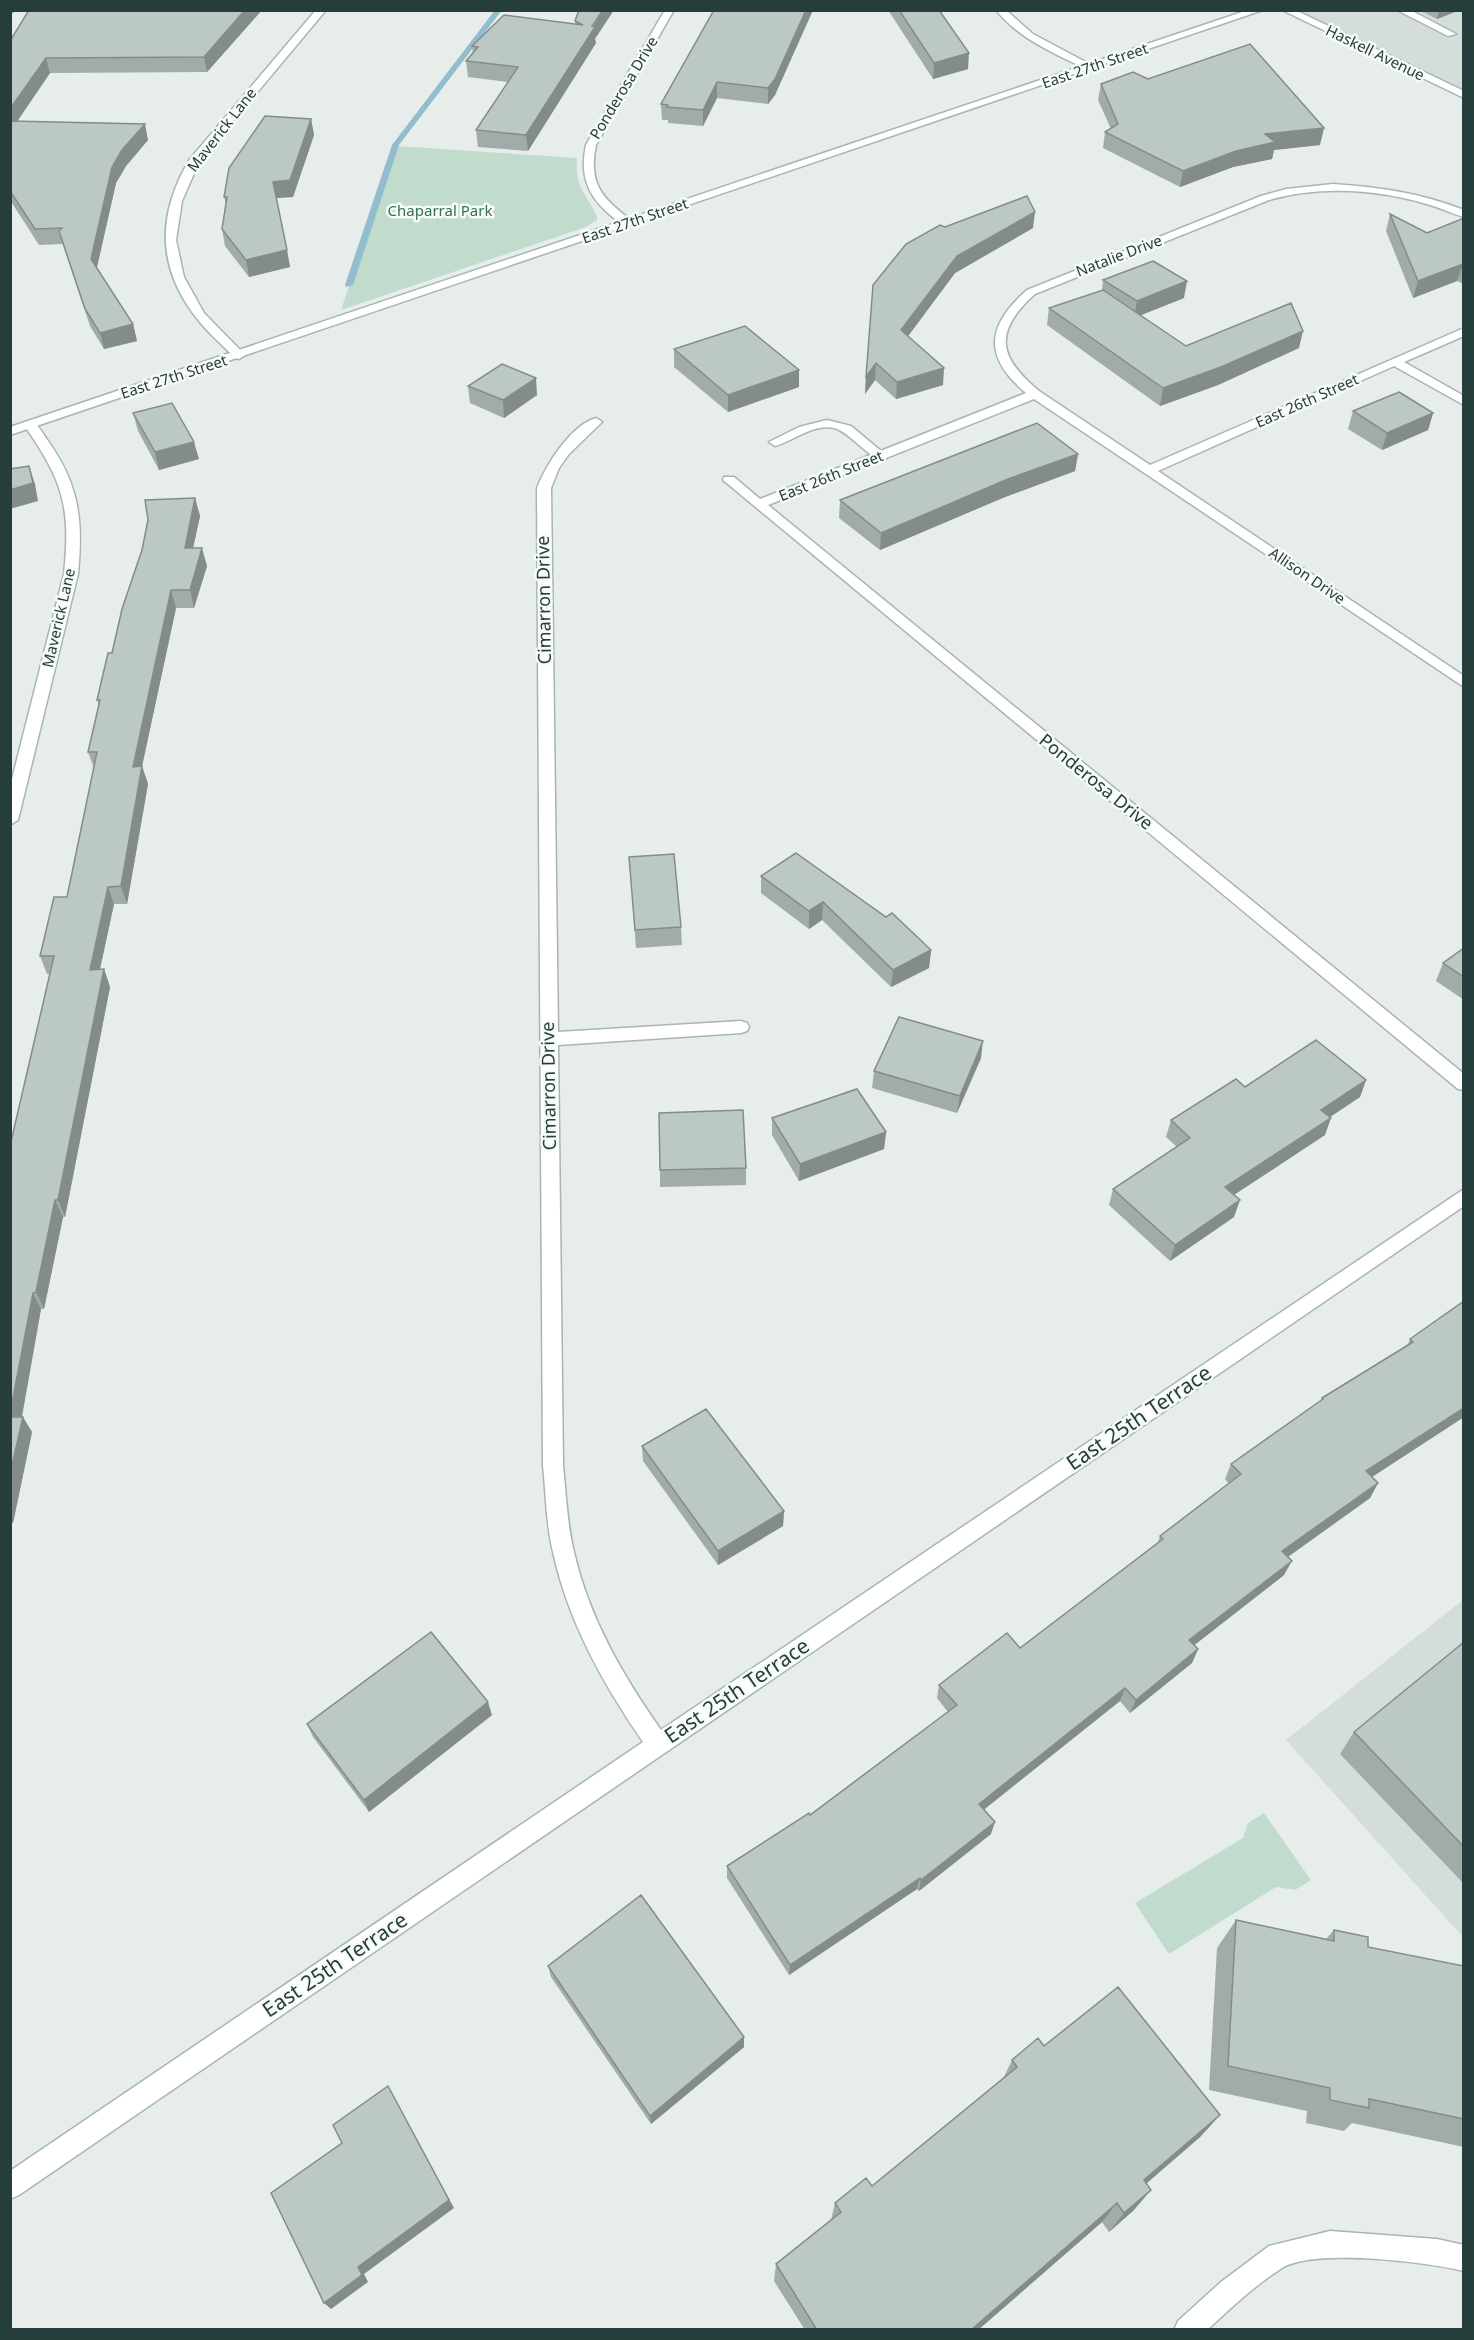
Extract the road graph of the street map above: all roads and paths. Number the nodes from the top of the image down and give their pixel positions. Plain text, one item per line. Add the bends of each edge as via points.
1 (14, 10) edge
2 (322, 10) edge
3 (670, 10) edge
4 (1000, 10) edge
5 (1258, 10) edge
6 (1286, 10) edge
7 (1401, 10) edge
8 (10, 17) edge
9 (1450, 34) dead end
10 (1090, 67) junction
11 (1464, 95) edge
12 (1464, 214) edge
13 (628, 223) junction
14 (1464, 331) edge
15 (239, 355) junction
16 (1395, 362) junction
17 (1035, 394) junction
18 (1464, 401) edge
19 (596, 422) dead end
20 (30, 424) junction
21 (10, 431) edge
22 (775, 442) dead end
23 (881, 456) junction
24 (1150, 470) junction
25 (729, 480) dead end
26 (759, 504) junction
27 (1464, 683) edge
28 (10, 820) edge
29 (741, 1027) dead end
30 (548, 1039) junction
31 (1464, 1084) edge
32 (1464, 1196) edge
33 (658, 1745) junction
34 (10, 2186) edge
35 (1464, 2258) edge
36 (1187, 2330) edge

1 - 8 path
2 - 15 street, Maverick Lane via 194,160 173,209 172,260 186,294 201,317
3 - 13 street, Ponderosa Drive via 591,145 586,162 588,179 598,197
4 - 10 street via 1026,34
5 - 10 street, East 27th Street
6 - 11 street, Haskell Avenue
7 - 9 street
10 - 13 street, East 27th Street
12 - 17 street, Natalie Drive via 1385,191 1333,187 1286,192 1049,283 1016,303 999,334 1005,364
13 - 15 street, East 27th Street
14 - 16 street, East 26th Street
15 - 20 street, East 27th Street
16 - 18 street
16 - 24 street, East 26th Street
17 - 23 street, East 26th Street
17 - 24 street, Natalie Drive
19 - 30 street, Cimarron Drive via 560,454 544,488
20 - 21 street, East 27th Street
20 - 28 street, Maverick Lane via 55,457 68,486 75,537 71,574
22 - 23 street via 817,426 834,424
23 - 26 street, East 26th Street
24 - 27 street, Allison Drive
25 - 26 street, Ponderosa Drive
26 - 31 street, Ponderosa Drive
29 - 30 street
30 - 33 street, Cimarron Drive via 552,1465 563,1552 584,1619 626,1699
32 - 33 street, East 25th Terrace
33 - 34 street, East 25th Terrace
35 - 36 street via 1437,2252 1330,2244 1278,2255 1230,2290

